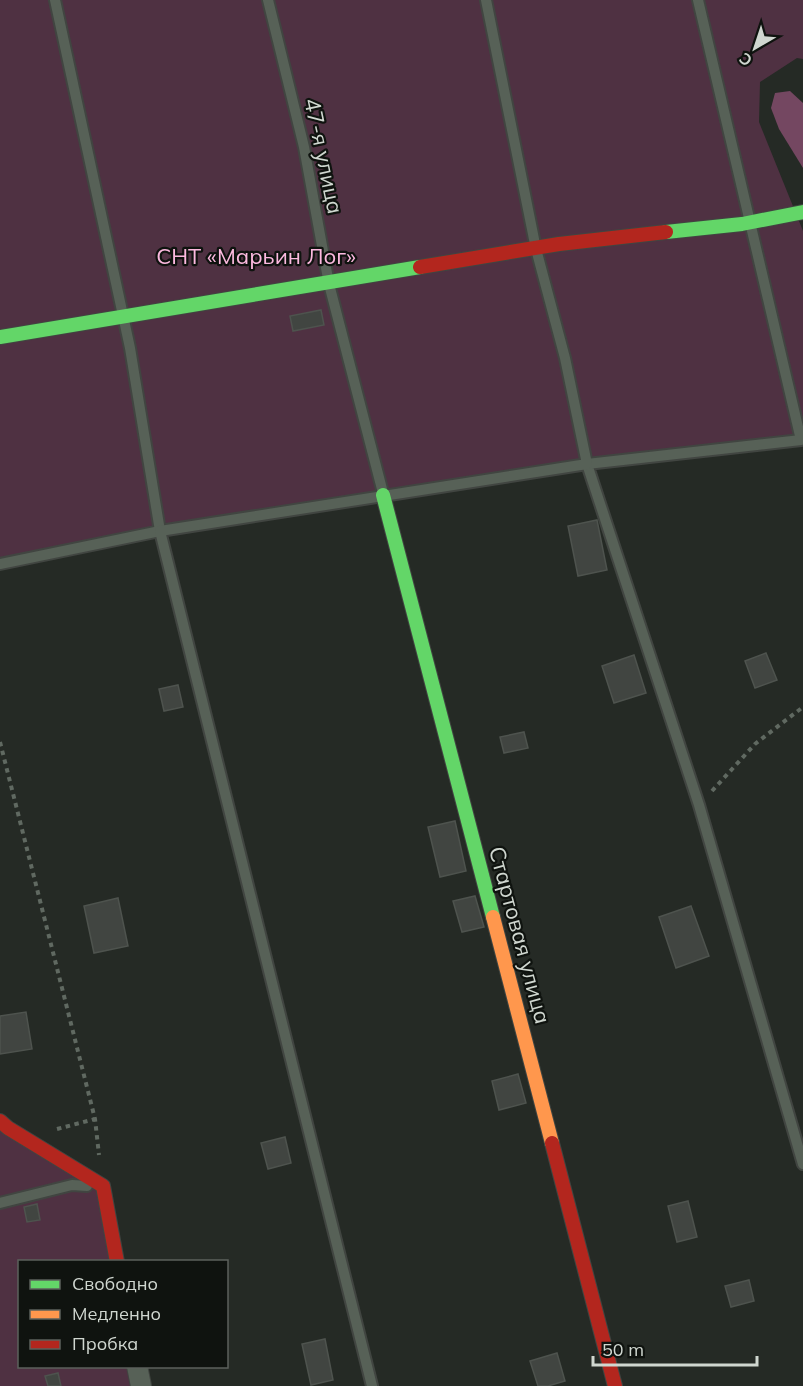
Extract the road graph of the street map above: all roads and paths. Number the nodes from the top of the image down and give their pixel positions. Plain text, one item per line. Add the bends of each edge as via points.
1 (55, 0) edge
2 (268, 0) edge
3 (486, 0) edge
4 (698, 0) edge
5 (803, 212) edge
6 (750, 223) junction
7 (536, 249) junction
8 (329, 284) junction
9 (124, 316) junction
10 (0, 337) edge
11 (587, 464) junction
12 (383, 495) junction
13 (160, 531) junction
14 (0, 564) edge
15 (803, 707) edge
16 (0, 742) edge
17 (699, 805) junction
18 (3, 1124) edge
19 (803, 1164) edge
20 (103, 1186) junction
21 (0, 1203) edge
22 (117, 1260) edge
23 (137, 1368) edge
24 (141, 1386) edge
25 (372, 1386) edge
26 (615, 1386) edge

1 - 9 lane
2 - 8 lane, 47-я улица via 304,147
3 - 7 lane
4 - 6 lane
5 - 6 street
6 - 7 street
6 - 11 lane via 801,440
7 - 8 street
7 - 11 lane via 565,358
8 - 9 street
8 - 12 lane, 47-я улица
9 - 10 street
9 - 13 lane
11 - 12 lane
11 - 17 lane
12 - 13 lane
12 - 26 street, Стартовая улица
13 - 14 lane
13 - 25 lane
15 - 17 path via 755,744
16 - 20 path via 95,1119
17 - 19 lane
18 - 20 street
20 - 21 lane via 72,1185
20 - 22 street
23 - 24 street

